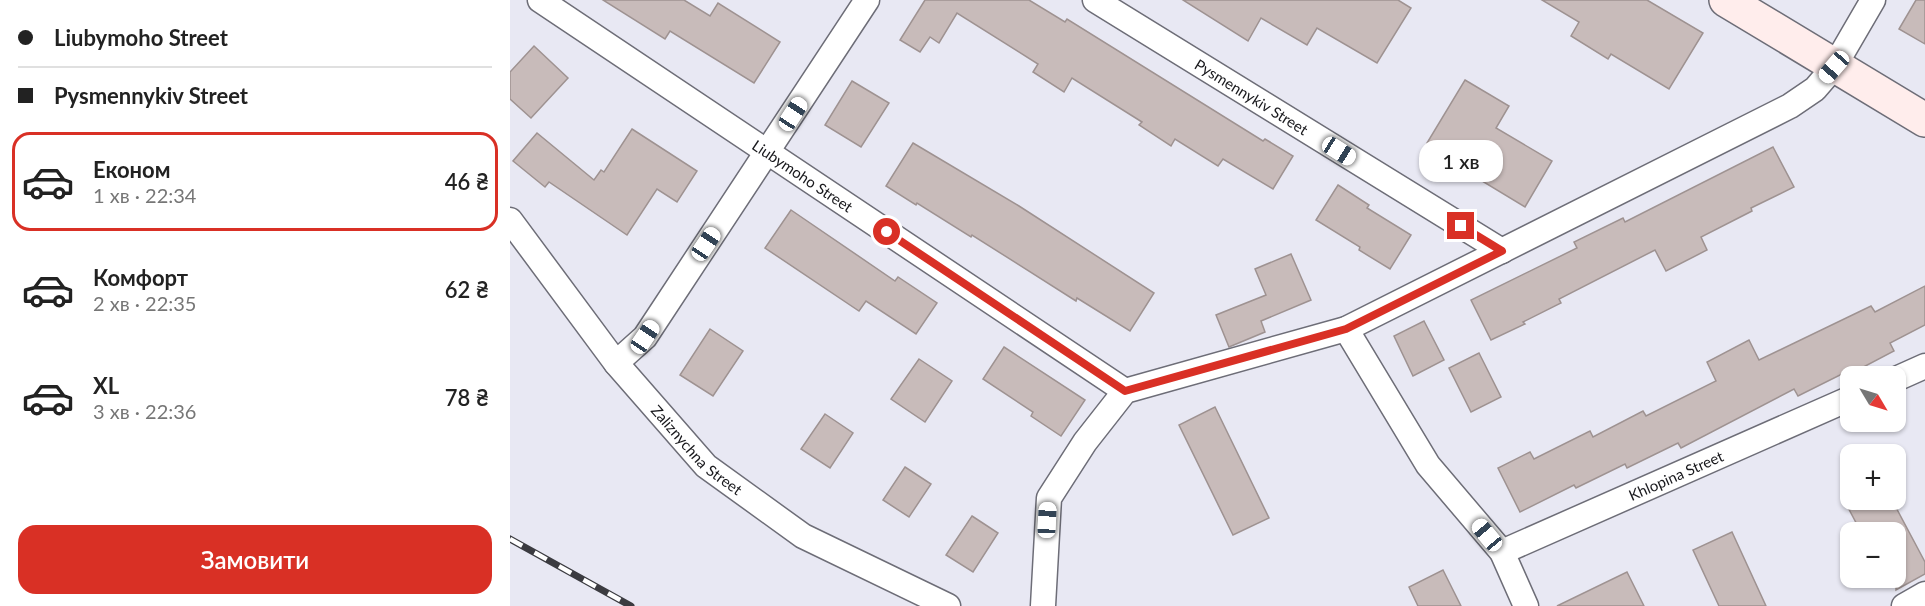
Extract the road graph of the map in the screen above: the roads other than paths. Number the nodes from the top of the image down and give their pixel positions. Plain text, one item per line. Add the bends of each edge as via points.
1 (540, 0) edge
2 (867, 0) edge
3 (1095, 0) edge
4 (1726, 0) edge
5 (1874, 0) edge
6 (1834, 67) junction
7 (1925, 120) edge
8 (768, 152) junction
9 (510, 220) edge
10 (1502, 251) junction
11 (1346, 329) junction
12 (616, 363) junction
13 (1925, 366) edge
14 (1906, 375) edge
15 (1125, 391) junction
16 (1840, 404) edge
17 (1502, 552) junction
18 (1925, 594) edge
19 (948, 606) edge
20 (1043, 606) edge
21 (1526, 606) edge
22 (1904, 606) edge

1 - 8 street, Liubymoho Street
2 - 8 street
3 - 10 street, Pysmennykiv Street
4 - 6 main road
5 - 6 street
6 - 7 main road
6 - 10 street via 1815,89 1790,106
8 - 12 street via 645,337
8 - 15 street, Liubymoho Street
9 - 12 street, Zaliznychna Street
10 - 11 street
11 - 15 street
11 - 17 street via 1428,465
12 - 19 street, Zaliznychna Street via 706,466 803,536
13 - 14 street
15 - 20 street via 1048,498
16 - 17 street, Khlopina Street
17 - 21 street
18 - 22 street

